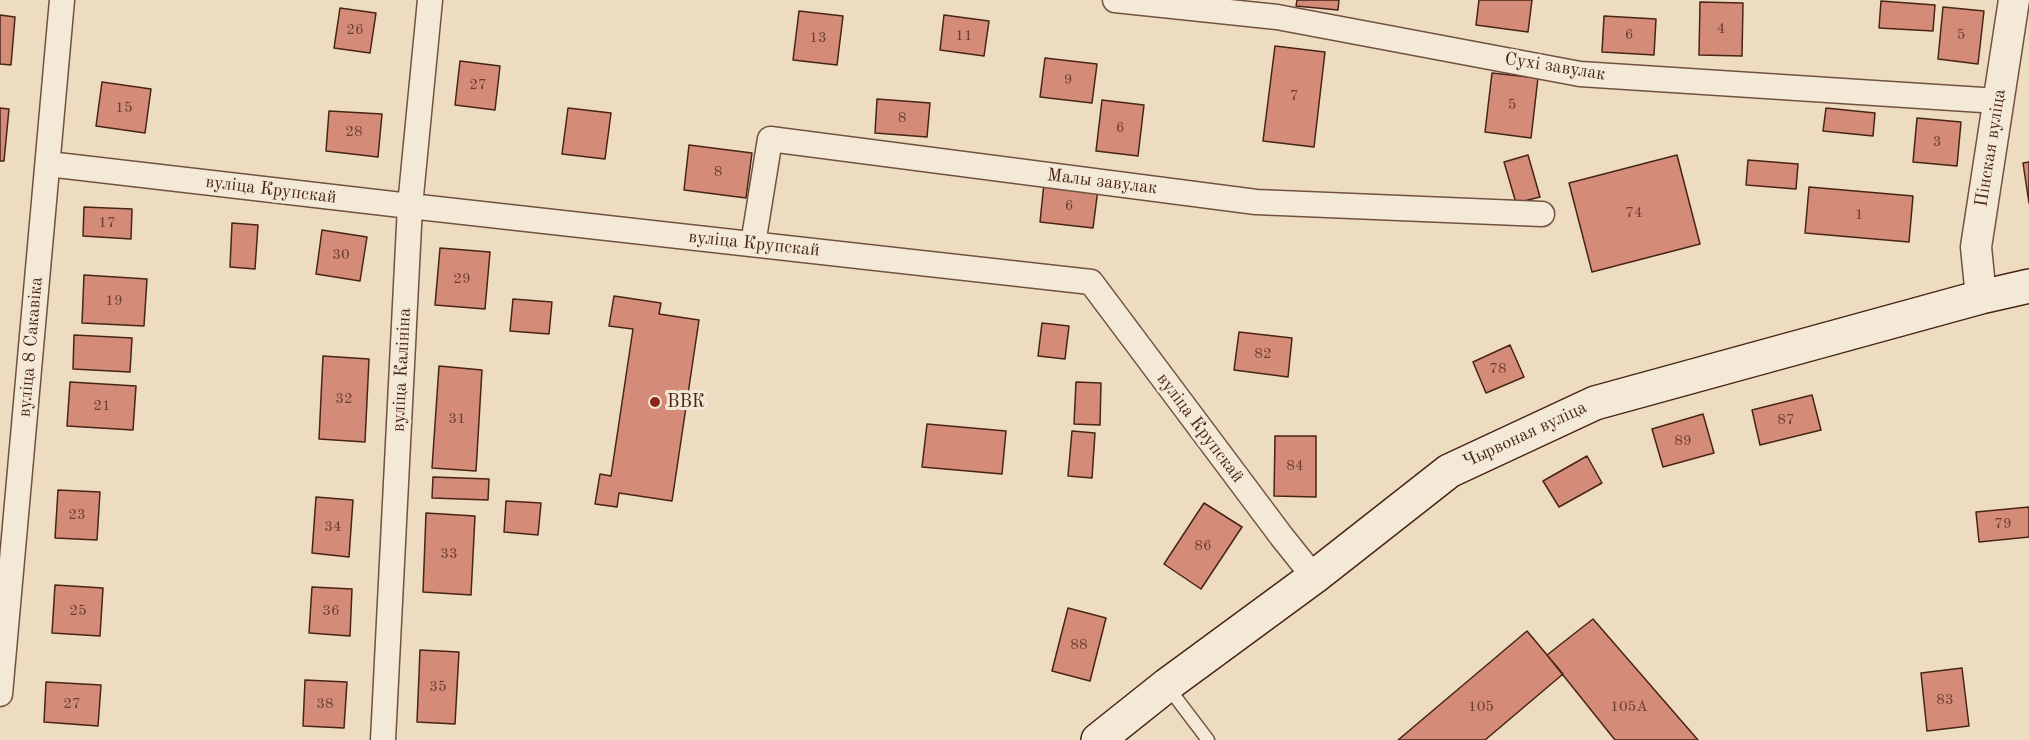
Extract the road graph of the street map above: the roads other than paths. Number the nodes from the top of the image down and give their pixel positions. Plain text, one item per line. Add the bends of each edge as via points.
1 (62, 0) edge
2 (430, 0) edge
3 (1115, 0) edge
4 (2014, 0) edge
5 (1277, 8) edge
6 (1998, 101) junction
7 (48, 164) junction
8 (410, 206) junction
9 (1542, 214) dead end
10 (753, 244) junction
11 (2029, 286) edge
12 (1981, 297) junction
13 (10, 469) edge
14 (1314, 577) junction
15 (1, 653) edge
16 (1167, 686) junction
17 (0, 694) edge
18 (383, 740) edge
19 (1098, 740) edge
20 (1208, 740) edge

1 - 7 street, вуліца 8 Сакавіка
2 - 8 street, вуліца Калініна
3 - 5 street, Сухі завулак
4 - 6 street, Пінская вуліца
5 - 6 street, Сухі завулак via 1580,74
6 - 12 street, Пінская вуліца via 1976,247
7 - 8 street, вуліца Крупскай
7 - 13 street, вуліца 8 Сакавіка
8 - 10 street, вуліца Крупскай
8 - 18 street, вуліца Калініна
9 - 10 street, Малы завулак via 1256,202 770,139
10 - 14 street, вуліца Крупскай via 1091,282
11 - 12 main road, Чырвоная вуліца
12 - 14 main road, Чырвоная вуліца via 1595,403 1449,471
13 - 15 street, вуліца 8 Сакавіка
14 - 16 main road, Чырвоная вуліца
15 - 17 street, вуліца 8 Сакавіка
16 - 19 main road, Чырвоная вуліца
16 - 20 lane

